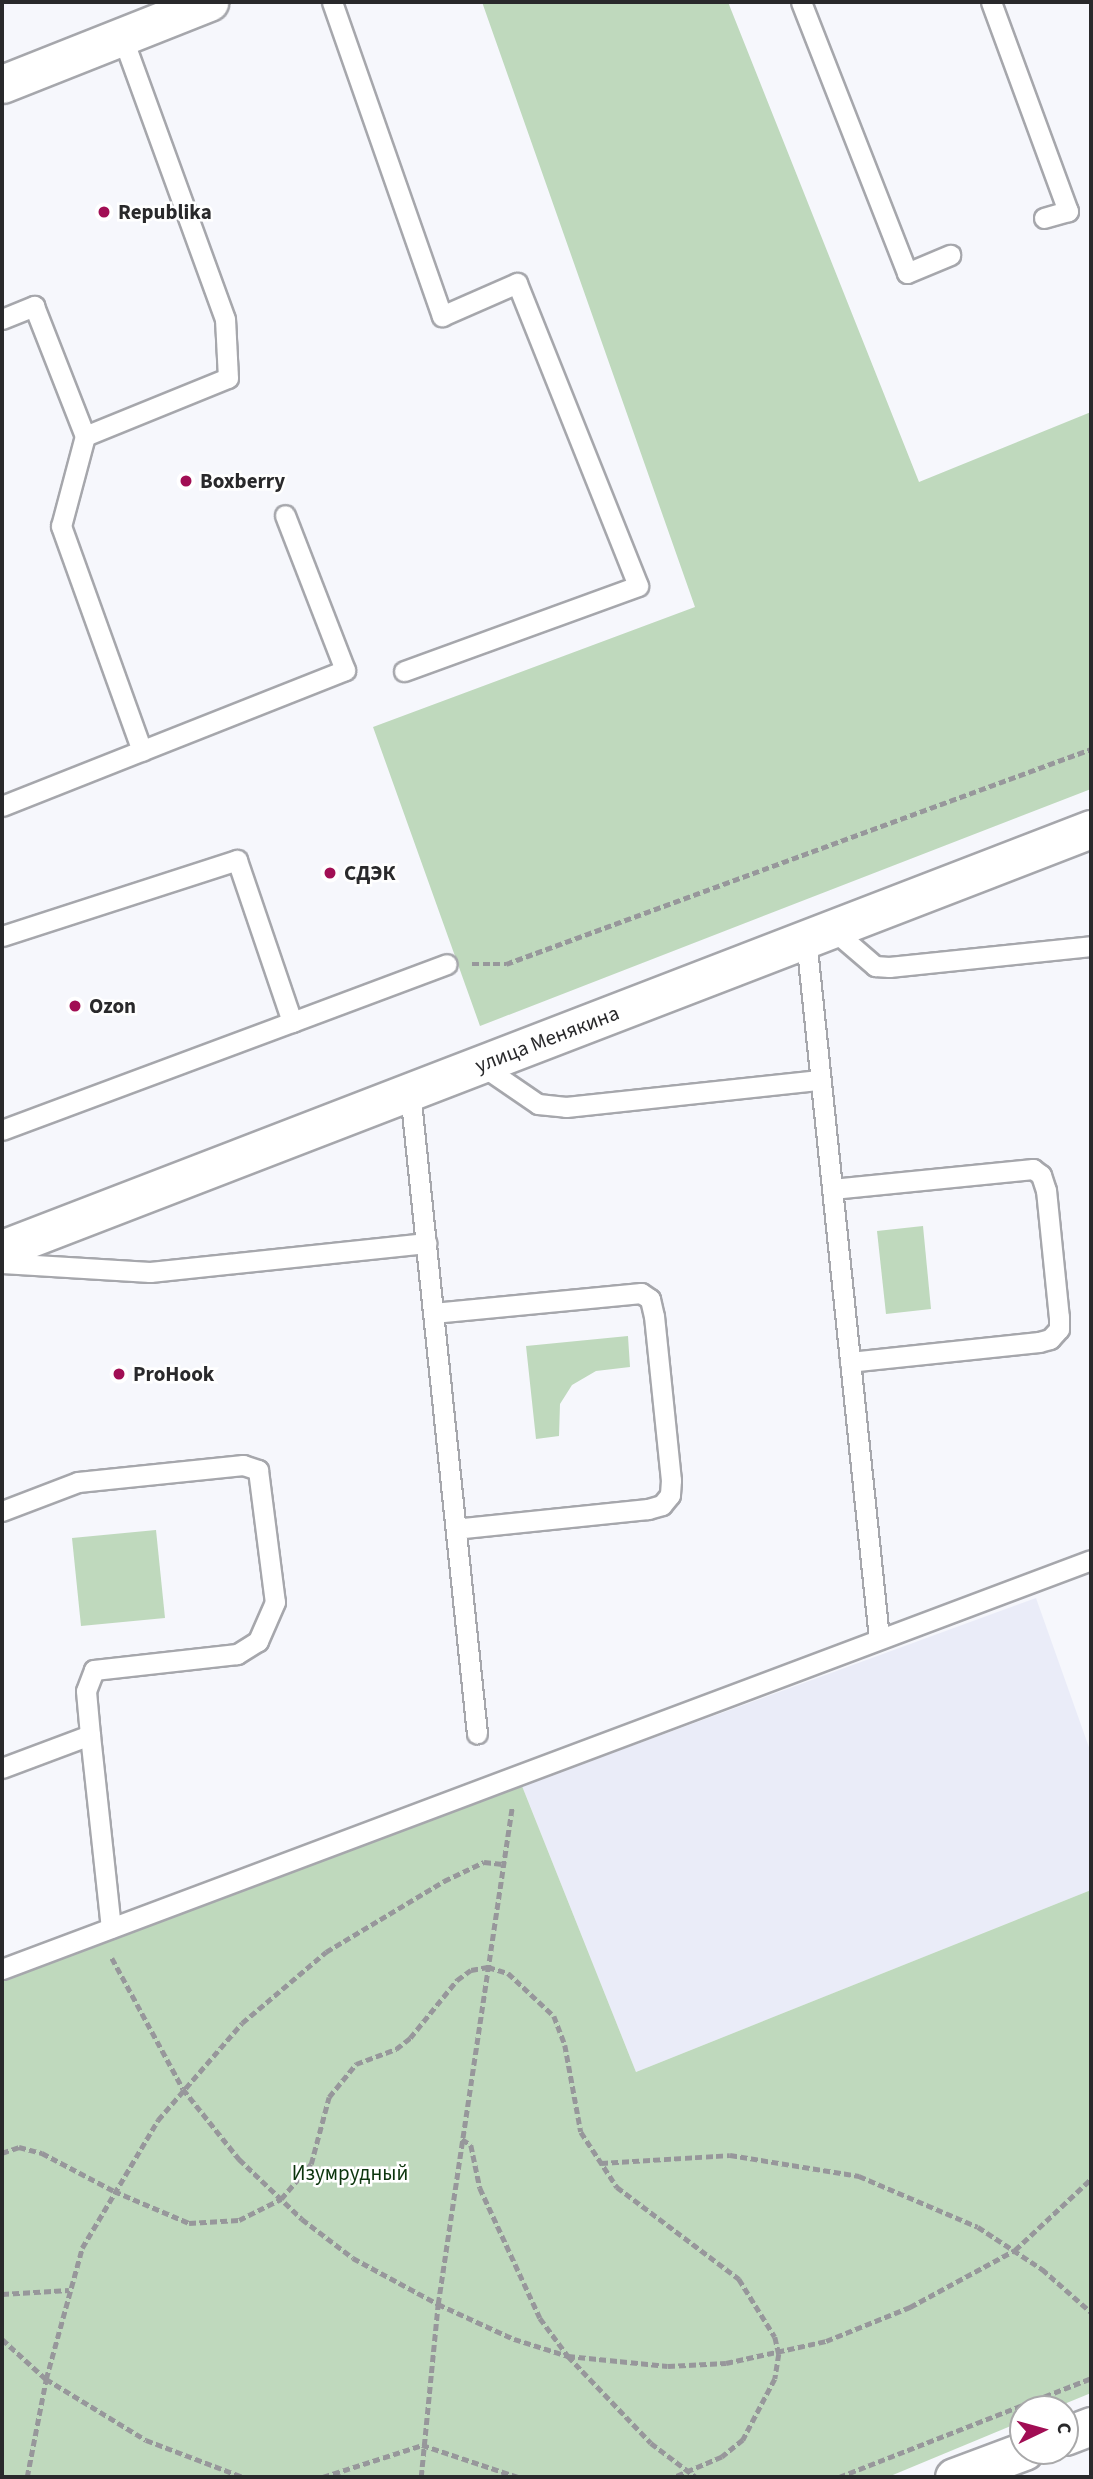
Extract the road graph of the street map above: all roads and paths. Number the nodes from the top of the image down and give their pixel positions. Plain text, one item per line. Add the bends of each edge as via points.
1 (209, 2) edge
2 (332, 2) edge
3 (801, 2) edge
4 (991, 2) edge
5 (122, 36) junction
6 (2, 84) edge
7 (1044, 218) dead end
8 (950, 255) dead end
9 (2, 319) edge
10 (85, 436) junction
11 (285, 515) dead end
12 (404, 670) dead end
13 (1091, 748) edge
14 (142, 751) junction
15 (2, 806) edge
16 (1091, 829) edge
17 (819, 934) junction
18 (2, 936) edge
19 (1091, 946) edge
20 (447, 964) joint
21 (292, 1022) junction
22 (481, 1065) junction
23 (820, 1080) junction
24 (410, 1092) junction
25 (2, 1130) edge
26 (832, 1189) junction
27 (426, 1243) junction
28 (2, 1249) edge
29 (2, 1263) edge
30 (433, 1313) junction
31 (850, 1362) junction
32 (2, 1511) edge
33 (456, 1529) junction
34 (1091, 1560) edge
35 (879, 1638) junction
36 (477, 1734) dead end
37 (90, 1735) junction
38 (2, 1769) edge
39 (516, 1775) junction
40 (503, 1864) junction
41 (106, 1930) junction
42 (488, 1967) junction
43 (2, 1969) edge
44 (183, 2089) junction
45 (462, 2139) junction
46 (2, 2153) edge
47 (601, 2163) junction
48 (1091, 2179) edge
49 (114, 2191) junction
50 (281, 2199) junction
51 (1015, 2250) junction
52 (69, 2290) junction
53 (2, 2294) edge
54 (438, 2304) junction
55 (1091, 2312) edge
56 (2, 2339) edge
57 (779, 2354) junction
58 (568, 2356) junction
59 (46, 2378) junction
60 (1091, 2378) edge
61 (422, 2445) junction
62 (1009, 2457) edge
63 (691, 2473) junction
64 (27, 2477) edge
65 (243, 2477) edge
66 (323, 2477) edge
67 (421, 2477) edge
68 (518, 2477) edge
69 (675, 2477) edge
70 (696, 2477) edge
71 (838, 2477) edge
72 (954, 2477) edge

1 - 5 street
2 - 12 lane via 442,316 517,283 638,586
3 - 8 lane via 907,273
4 - 7 lane via 1068,211
5 - 6 street
5 - 10 lane via 225,320 228,378
9 - 10 lane via 34,306
10 - 14 lane via 61,526
11 - 14 lane via 345,670
13 - 20 path via 506,964
14 - 15 lane
16 - 17 street, улица Менякина
17 - 19 lane via 875,966 889,967
17 - 22 street, улица Менякина
17 - 23 lane
18 - 21 lane via 237,860
20 - 21 lane
21 - 25 lane
22 - 23 lane via 538,1104 566,1107
22 - 24 street, улица Менякина
23 - 26 lane
24 - 27 lane
24 - 28 street, улица Менякина
26 - 31 lane
26 - 31 lane via 1033,1169 1041,1175 1046,1190 1059,1317 1059,1329 1050,1339
27 - 29 lane via 149,1272
27 - 30 lane
30 - 33 lane
30 - 33 lane via 641,1293 650,1299 654,1316 671,1480 670,1495 662,1505
31 - 35 lane
32 - 37 lane via 78,1482 243,1465 258,1470 275,1602 258,1641 237,1654 94,1670 86,1691
33 - 36 lane
34 - 35 lane
35 - 39 lane
37 - 38 lane
37 - 41 lane
39 - 40 path
39 - 41 lane
40 - 42 path
40 - 44 path via 484,1862 444,1881 326,1952 242,2023
41 - 43 lane
41 - 44 path via 127,1992
42 - 45 path
42 - 47 path via 508,1973 554,2016 565,2045 581,2132
42 - 50 path via 471,1970 457,1980 396,2049 371,2055 343,2077 329,2097 311,2164
44 - 49 path via 137,2150
44 - 50 path via 239,2159
45 - 54 path
45 - 58 path via 471,2145 480,2188 540,2318
46 - 49 path via 19,2147 42,2153
47 - 51 path via 720,2154 816,2166 859,2176 939,2207
47 - 57 path via 617,2187 739,2279 775,2337
48 - 51 path
49 - 50 path via 168,2216 212,2225 239,2220
49 - 52 path via 82,2248
50 - 54 path via 353,2258
51 - 55 path
51 - 57 path via 910,2307
52 - 53 path
52 - 59 path
54 - 58 path via 514,2339
54 - 61 path
56 - 59 path
57 - 58 path via 668,2366
57 - 63 path via 771,2390 743,2440
58 - 63 path via 651,2444
59 - 64 path
59 - 65 path via 146,2440
60 - 71 path
61 - 66 path
61 - 67 path
61 - 68 path
62 - 72 street
63 - 69 path
63 - 70 path

